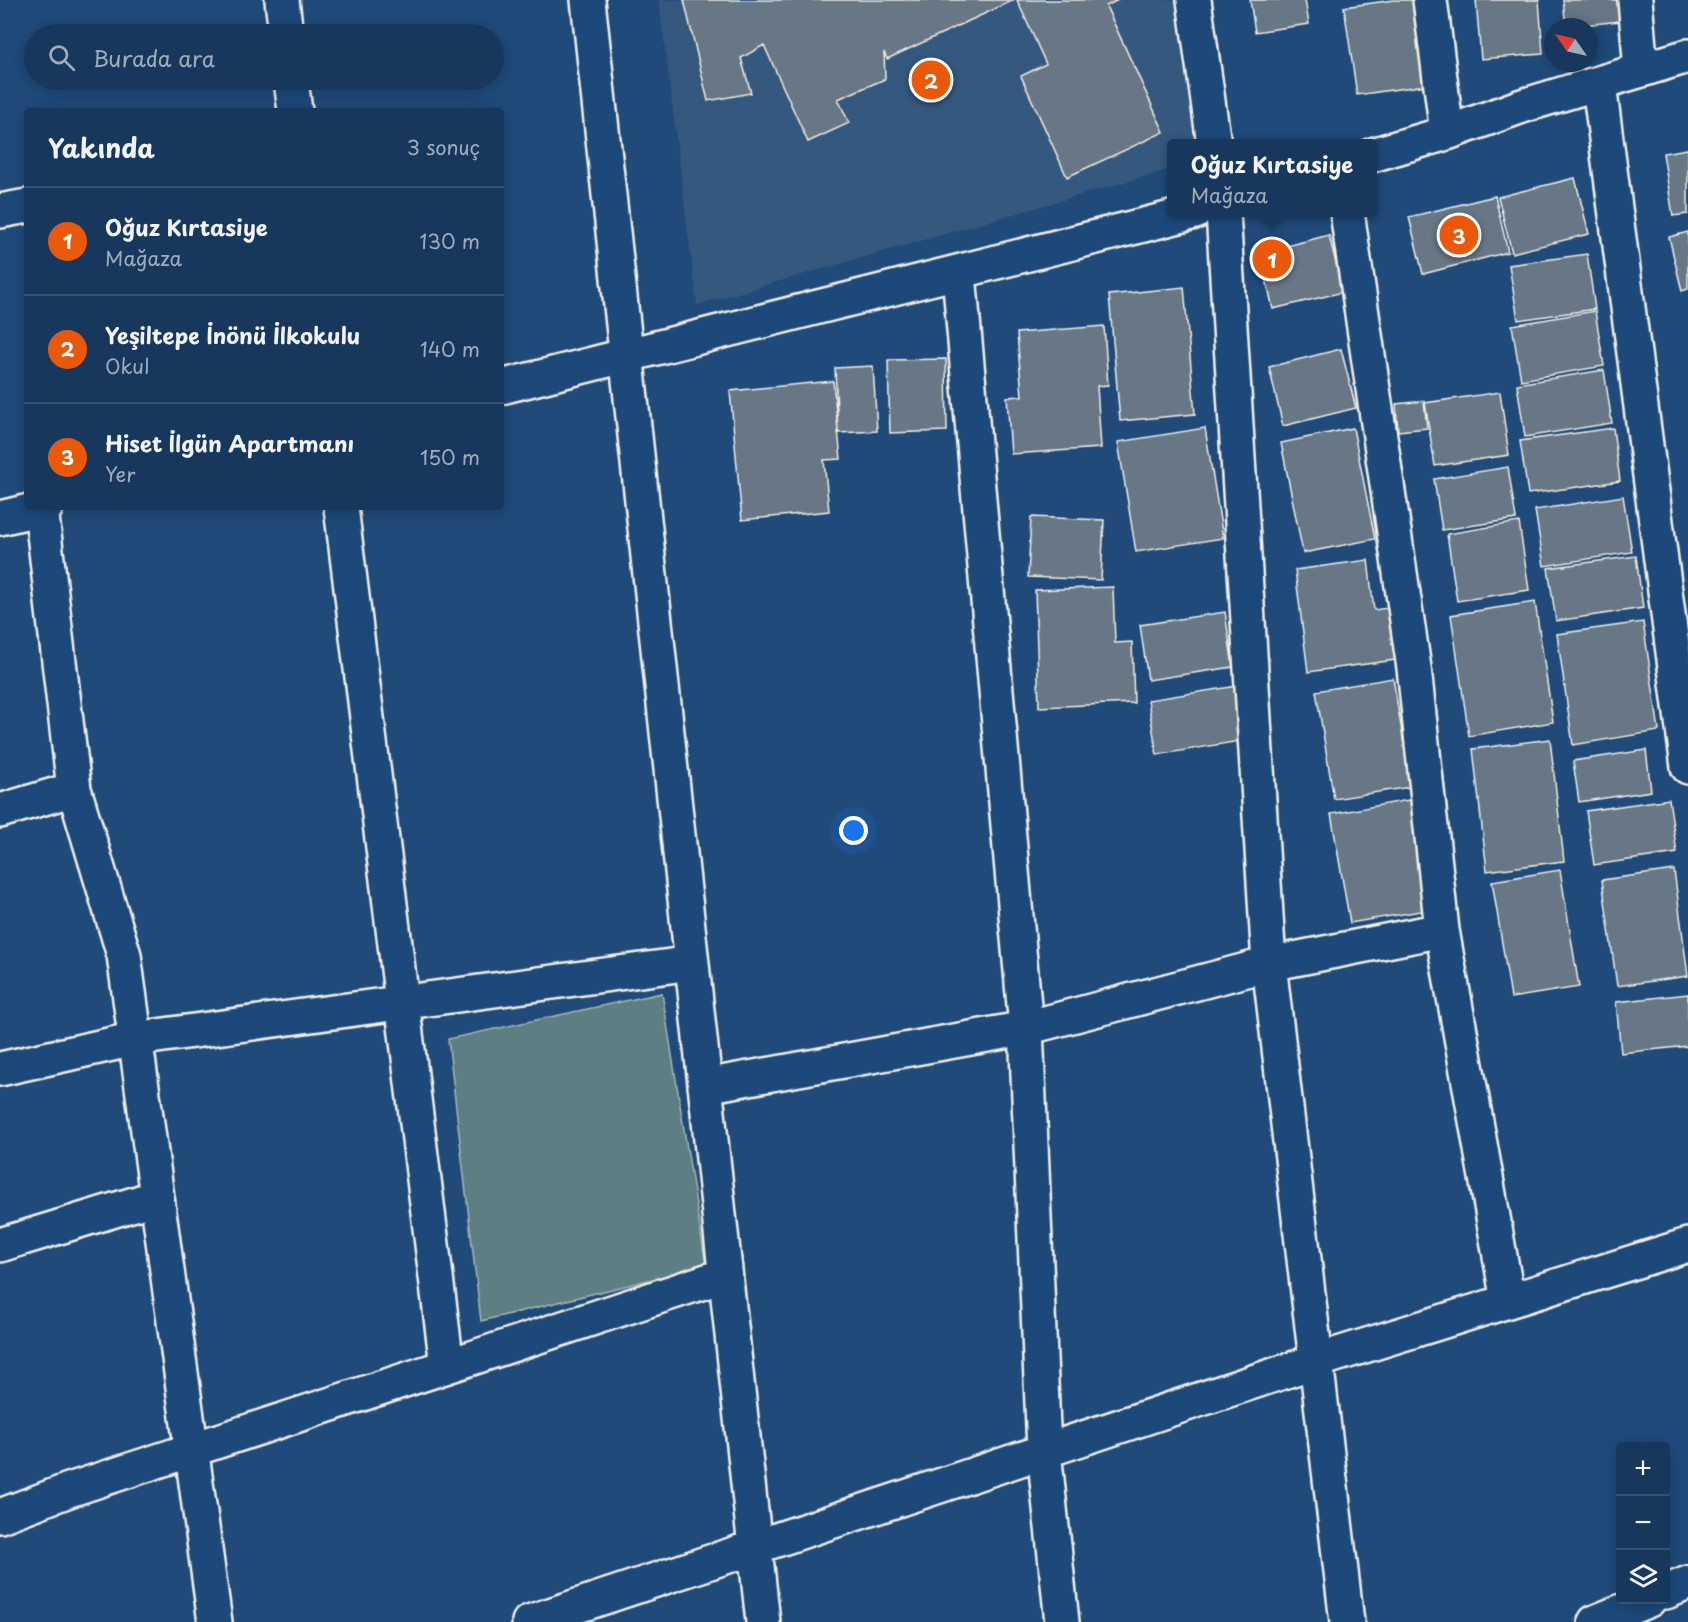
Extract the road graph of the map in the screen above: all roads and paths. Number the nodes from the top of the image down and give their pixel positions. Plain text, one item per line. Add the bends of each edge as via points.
1 (282, 0) edge
2 (588, 0) edge
3 (1194, 0) edge
4 (1430, 0) edge
5 (1635, 0) edge
6 (285, 24) edge
7 (1688, 56) edge
8 (1641, 70) junction
9 (1599, 85) junction
10 (292, 90) edge
11 (295, 108) edge
12 (1447, 133) junction
13 (1213, 139) edge
14 (1377, 154) edge
15 (24, 207) edge
16 (0, 212) edge
17 (1180, 217) edge
18 (1223, 217) edge
19 (1348, 217) edge
20 (959, 274) junction
21 (626, 355) junction
22 (504, 386) edge
23 (34, 510) edge
24 (43, 510) edge
25 (341, 510) edge
26 (0, 518) edge
27 (1682, 660) edge
28 (1688, 766) edge
29 (74, 789) junction
30 (0, 811) edge
31 (1442, 930) junction
32 (692, 963) junction
33 (1269, 964) junction
34 (402, 1004) junction
35 (1026, 1028) junction
36 (135, 1039) junction
37 (0, 1069) edge
38 (705, 1086) junction
39 (157, 1197) junction
40 (0, 1245) edge
41 (1688, 1245) edge
42 (725, 1275) junction
43 (1508, 1301) junction
44 (1316, 1361) junction
45 (447, 1366) junction
46 (1044, 1451) junction
47 (192, 1452) junction
48 (0, 1516) edge
49 (754, 1547) junction
50 (1688, 1583) edge
51 (1670, 1590) edge
52 (1637, 1604) edge
53 (215, 1622) edge
54 (529, 1622) edge
55 (763, 1622) edge
56 (1062, 1622) edge
57 (1347, 1622) edge
58 (1595, 1622) edge

1 - 6 street
2 - 21 street
3 - 13 street
4 - 12 street
5 - 8 street
7 - 8 street
8 - 9 street
9 - 12 street via 1522,106
9 - 27 street
10 - 11 street
12 - 14 street
15 - 16 street
17 - 20 street
18 - 33 street
19 - 31 street via 1414,668
20 - 21 street
20 - 35 street
21 - 22 street
21 - 32 street
23 - 26 street
24 - 29 street
25 - 34 street
27 - 28 street
29 - 30 street
29 - 36 street via 124,955
31 - 33 street
31 - 43 street
32 - 34 street
32 - 38 street
33 - 35 street
33 - 44 street
34 - 36 street
34 - 45 street
35 - 38 street
35 - 46 street
36 - 37 street
36 - 39 street
38 - 42 street
39 - 40 street
39 - 47 street
41 - 43 street
42 - 45 street
42 - 49 street
43 - 44 street
44 - 46 street
44 - 57 street
45 - 47 street
46 - 49 street
46 - 56 street
47 - 48 street
47 - 53 street
49 - 54 street
49 - 55 street
50 - 51 street
52 - 58 street

